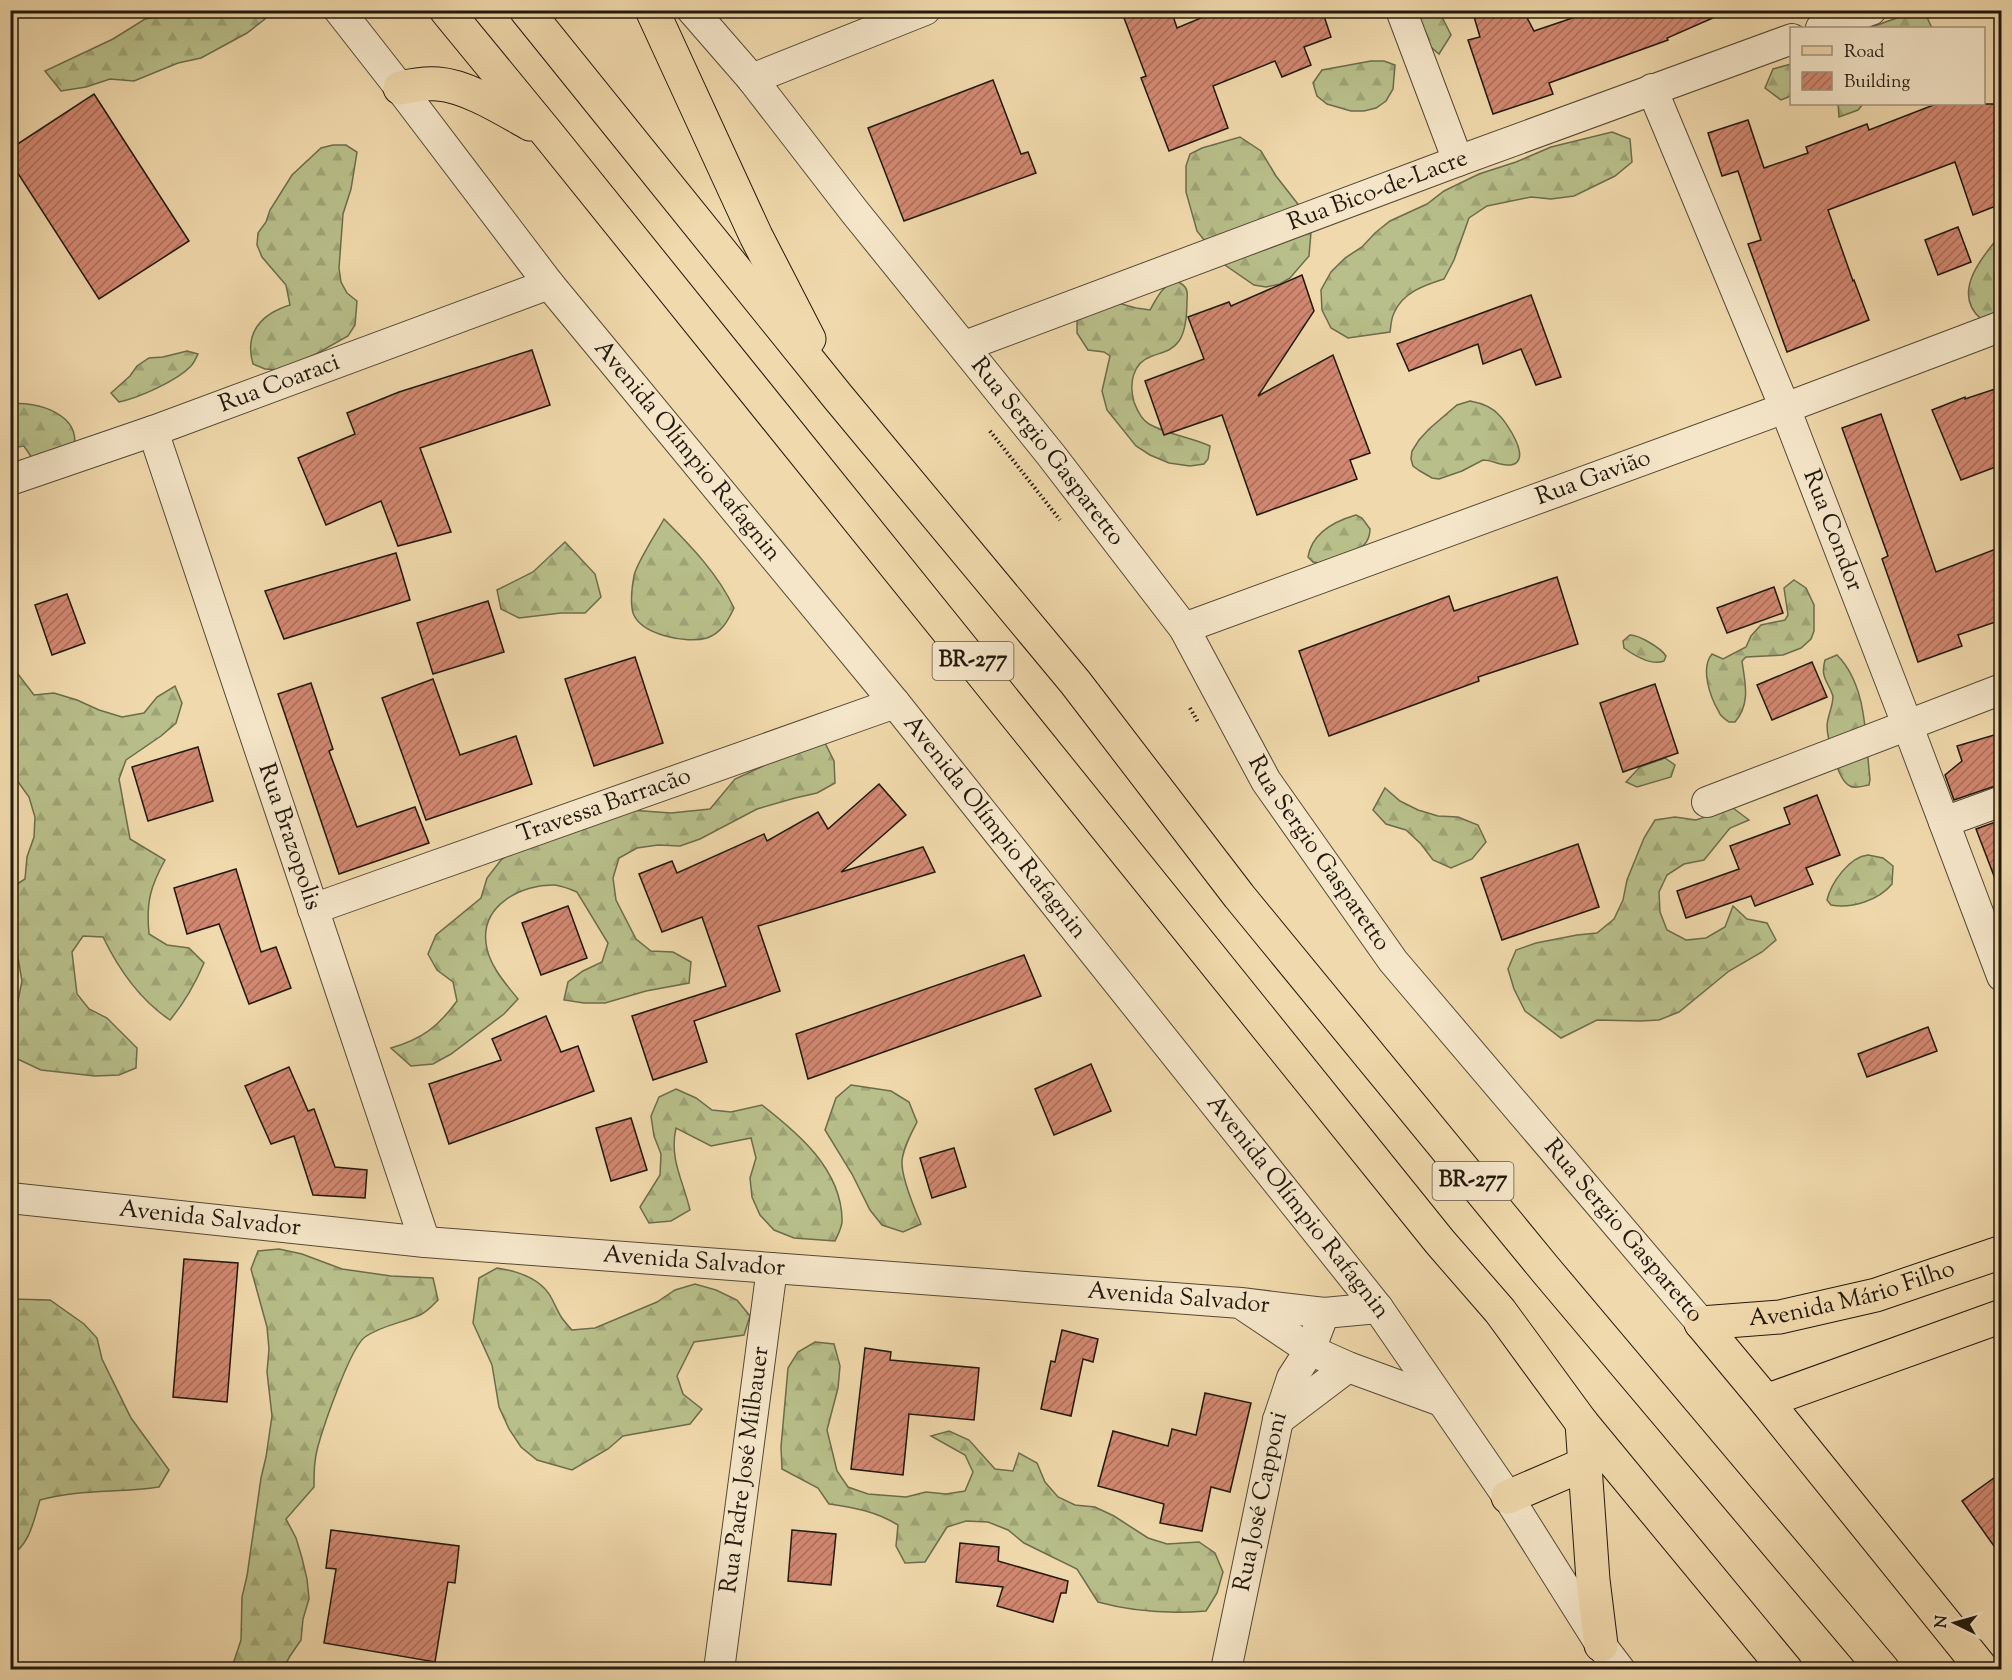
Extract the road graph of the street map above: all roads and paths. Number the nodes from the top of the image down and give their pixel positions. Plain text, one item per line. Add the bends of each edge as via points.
1 (339, 10) edge
2 (446, 10) edge
3 (526, 10) edge
4 (652, 10) edge
5 (692, 10) edge
6 (925, 10) edge
7 (1401, 10) edge
8 (1871, 10) edge
9 (1824, 27) edge
10 (1790, 39) edge
11 (752, 78) junction
12 (400, 88) junction
13 (1652, 89) junction
14 (547, 133) junction
15 (1458, 161) junction
16 (549, 284) junction
17 (2001, 326) edge
18 (964, 346) junction
19 (838, 397) junction
20 (1785, 408) junction
21 (983, 423) dead end
22 (153, 431) junction
23 (10, 480) edge
24 (1065, 526) dead end
25 (1184, 628) junction
26 (2001, 689) edge
27 (895, 703) junction
28 (1189, 707) dead end
29 (1907, 724) junction
30 (1201, 726) dead end
31 (2001, 801) edge
32 (1707, 802) dead end
33 (1944, 822) junction
34 (313, 909) junction
35 (2001, 976) edge
36 (10, 1198) edge
37 (425, 1242) junction
38 (2001, 1252) edge
39 (772, 1268) junction
40 (1241, 1303) junction
41 (1378, 1308) junction
42 (1324, 1313) junction
43 (2001, 1316) edge
44 (1701, 1323) junction
45 (1310, 1350) junction
46 (1348, 1367) junction
47 (1441, 1401) junction
48 (1766, 1401) junction
49 (1278, 1420) junction
50 (1582, 1423) junction
51 (1585, 1464) junction
52 (1508, 1497) junction
53 (1610, 1658) edge
54 (719, 1670) edge
55 (1226, 1670) edge
56 (1786, 1670) edge
57 (1883, 1670) edge
58 (1983, 1670) edge

1 - 12 street, Avenida Olímpio Rafagnin
2 - 14 main road, BR-277
3 - 19 main road, BR-277
4 - 19 main road via 756,236
5 - 11 street, Rua Sergio Gasparetto
6 - 11 street
7 - 15 street
8 - 9 street
10 - 13 street, Rua Bico-de-Lacre
11 - 18 street, Rua Sergio Gasparetto
12 - 14 main road via 442,84 482,97
12 - 16 street, Avenida Olímpio Rafagnin
13 - 15 street, Rua Bico-de-Lacre
13 - 20 street, Rua Condor
14 - 50 main road, BR-277 via 1440,1242 1500,1311
15 - 18 street, Rua Bico-de-Lacre
16 - 22 street, Rua Coaraci
16 - 27 street, Avenida Olímpio Rafagnin
17 - 20 street, Rua Gavião
18 - 25 street, Rua Sergio Gasparetto
19 - 57 main road, BR-277 via 1075,682 1269,932 1545,1269
20 - 25 street, Rua Gavião
20 - 29 street, Rua Condor
21 - 24 path
22 - 23 street, Rua Coaraci
22 - 34 street, Rua Brazopolis
25 - 44 street, Rua Sergio Gasparetto via 1266,781 1393,961
26 - 29 street
27 - 34 street, Travessa Barracão
27 - 41 street, Avenida Olímpio Rafagnin
28 - 30 path
29 - 32 street
29 - 33 street, Rua Condor
31 - 33 street
33 - 35 street, Rua Condor
34 - 37 street, Rua Brazopolis
36 - 37 street, Avenida Salvador
37 - 39 street, Avenida Salvador
38 - 44 main road, Avenida Mário Filho via 1876,1296 1780,1317
39 - 40 street, Avenida Salvador
39 - 54 street, Rua Padre José Milbauer
40 - 42 street, Avenida Salvador
40 - 45 street
41 - 42 street, Avenida Salvador
41 - 47 street, Avenida Olímpio Rafagnin
42 - 45 street
43 - 48 main road
44 - 48 main road, Rua Sergio Gasparetto
45 - 46 street
45 - 49 street via 1292,1378
46 - 47 street
46 - 49 street, Rua José Capponi
47 - 52 street, Avenida Olímpio Rafagnin
48 - 58 main road, Rua Sergio Gasparetto
49 - 55 street, Rua José Capponi
50 - 51 main road
50 - 56 main road, BR-277
51 - 52 main road
51 - 53 main road via 1593,1580
52 - 53 street, Avenida Olímpio Rafagnin

